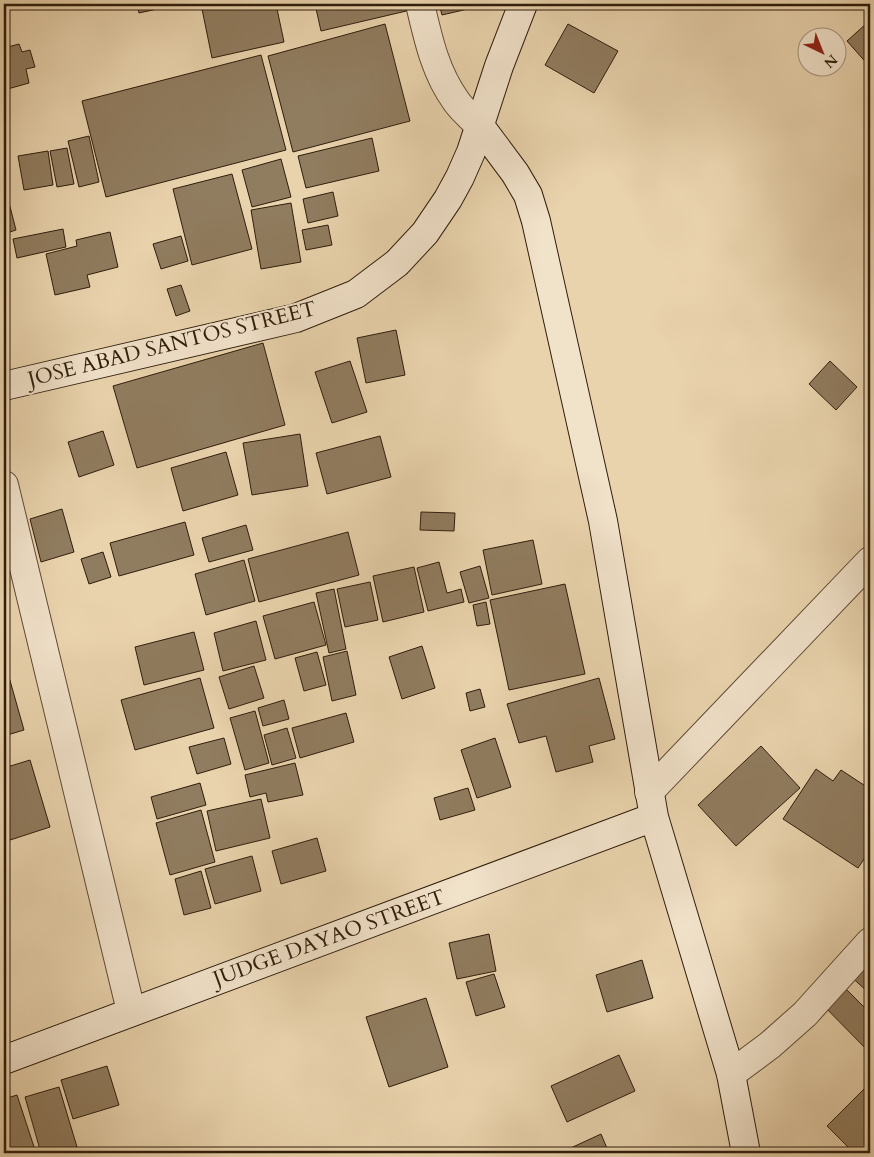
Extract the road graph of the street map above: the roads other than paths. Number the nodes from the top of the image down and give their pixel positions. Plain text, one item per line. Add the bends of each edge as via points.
1 (420, 4) edge
2 (523, 4) edge
3 (480, 126) junction
4 (4, 386) edge
5 (4, 485) edge
6 (870, 561) edge
7 (652, 804) junction
8 (870, 942) edge
9 (132, 1011) junction
10 (4, 1060) edge
11 (731, 1074) junction
12 (746, 1153) edge

1 - 3 street via 431,51 441,76 456,102
2 - 3 street, JOSE ABAD SANTOS STREET
3 - 4 street, JOSE ABAD SANTOS STREET via 460,177 425,233 398,263 356,294 296,318
3 - 7 street via 515,172 528,195 536,221 603,522
5 - 9 street
6 - 7 street
7 - 9 street, JUDGE DAYAO STREET
7 - 11 street
8 - 11 street via 805,1014
9 - 10 street, JUDGE DAYAO STREET
11 - 12 street

